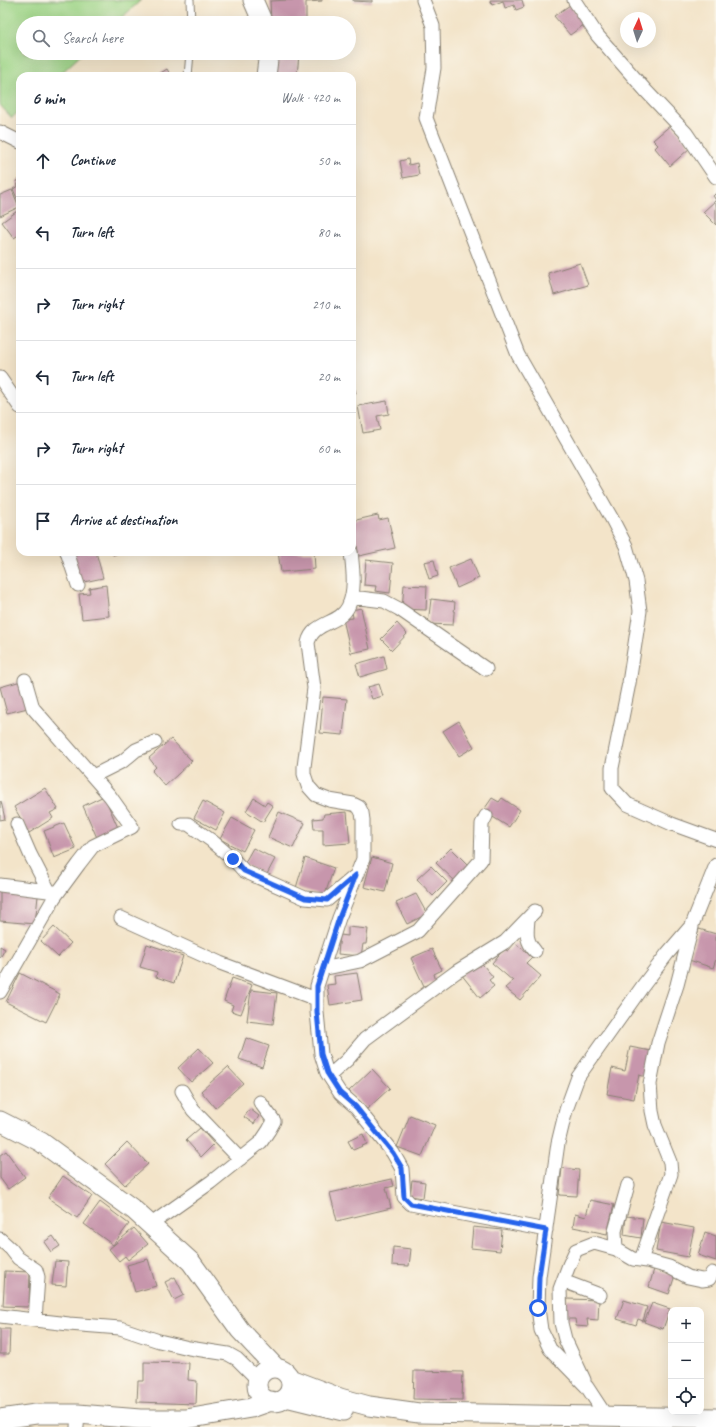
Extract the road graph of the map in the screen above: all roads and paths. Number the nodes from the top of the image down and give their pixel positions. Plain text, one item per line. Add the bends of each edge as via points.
1 (190, 0) edge
2 (253, 0) edge
3 (423, 0) edge
4 (574, 0) edge
5 (191, 16) edge
6 (260, 16) edge
7 (189, 60) edge
8 (268, 60) edge
9 (188, 72) edge
10 (266, 72) edge
11 (0, 132) edge
12 (16, 140) edge
13 (716, 177) edge
14 (0, 378) edge
15 (16, 401) edge
16 (68, 556) edge
17 (351, 556) edge
18 (78, 585) dead end
19 (352, 597) junction
20 (486, 669) dead end
21 (25, 680) dead end
22 (155, 742) dead end
23 (93, 776) junction
24 (486, 816) dead end
25 (17, 824) dead end
26 (181, 824) dead end
27 (716, 840) edge
28 (716, 865) edge
29 (356, 875) junction
30 (0, 885) edge
31 (53, 892) junction
32 (121, 918) dead end
33 (692, 925) junction
34 (535, 952) dead end
35 (322, 969) junction
36 (0, 992) edge
37 (316, 999) junction
38 (329, 1076) junction
39 (182, 1091) dead end
40 (260, 1102) dead end
41 (0, 1121) edge
42 (240, 1159) junction
43 (628, 1186) dead end
44 (150, 1225) junction
45 (546, 1230) junction
46 (0, 1239) edge
47 (616, 1249) junction
48 (641, 1260) junction
49 (712, 1273) dead end
50 (563, 1281) junction
51 (600, 1295) dead end
52 (0, 1316) edge
53 (35, 1320) junction
54 (245, 1338) junction
55 (228, 1354) junction
56 (258, 1383) junction
57 (281, 1386) junction
58 (587, 1387) junction
59 (228, 1412) junction
60 (606, 1416) junction
61 (716, 1418) edge
62 (0, 1419) edge
63 (77, 1420) edge
64 (548, 1427) edge
65 (564, 1427) edge

1 - 5 lane
2 - 6 street
3 - 27 street via 433,26 434,68 426,118 518,355 626,546 636,581 640,611 612,768 612,788 628,804
4 - 13 street via 597,35 686,133
7 - 9 lane
8 - 10 street
11 - 12 street
14 - 15 street
16 - 18 street
17 - 19 street
19 - 20 street via 384,601 399,609
19 - 29 street via 343,613 310,636 308,651 314,688 304,774 308,786 316,795 359,807 362,813 363,859
21 - 23 street via 33,708
22 - 23 street via 136,750 123,761
23 - 31 street via 132,827 94,846
24 - 35 street via 482,824 484,858 418,931 360,961
25 - 31 street via 30,854
26 - 29 street via 188,824 212,841 244,871 305,898 327,900
28 - 33 street
29 - 35 street
30 - 31 street
31 - 36 street
32 - 37 street via 220,963
33 - 45 street via 642,987 578,1077 558,1143
33 - 48 street via 678,985 658,1043 650,1084 655,1125 670,1162 671,1174
34 - 38 street via 526,936 531,915 505,942 456,972 365,1039
35 - 37 street
37 - 38 street via 321,1054
38 - 45 street via 340,1093 356,1107 393,1153 402,1168 404,1197 411,1204
39 - 42 street via 193,1110
40 - 42 street via 274,1121 261,1142
41 - 44 street via 42,1142 134,1210
42 - 44 street
43 - 47 street via 616,1231
44 - 54 street via 192,1262
45 - 58 street via 539,1277 538,1308 541,1330 550,1349
46 - 53 street via 18,1258 36,1270 38,1277
47 - 48 street via 633,1259
47 - 50 street via 594,1243 576,1250
48 - 49 street via 669,1267 688,1277 702,1280 709,1279
50 - 51 street
50 - 58 street via 560,1289 561,1323 565,1339
52 - 53 street
53 - 55 street via 120,1328 189,1348
54 - 55 street via 239,1350
54 - 56 street
54 - 57 street
55 - 56 street via 237,1359
56 - 57 street via 262,1396
56 - 57 street via 265,1371
56 - 59 street via 246,1398
57 - 59 street via 251,1408
57 - 60 street via 369,1406 419,1413
57 - 64 street via 305,1400 363,1416 405,1423
58 - 60 street
59 - 63 street via 186,1419
60 - 61 street
62 - 63 street via 36,1414
64 - 65 street

